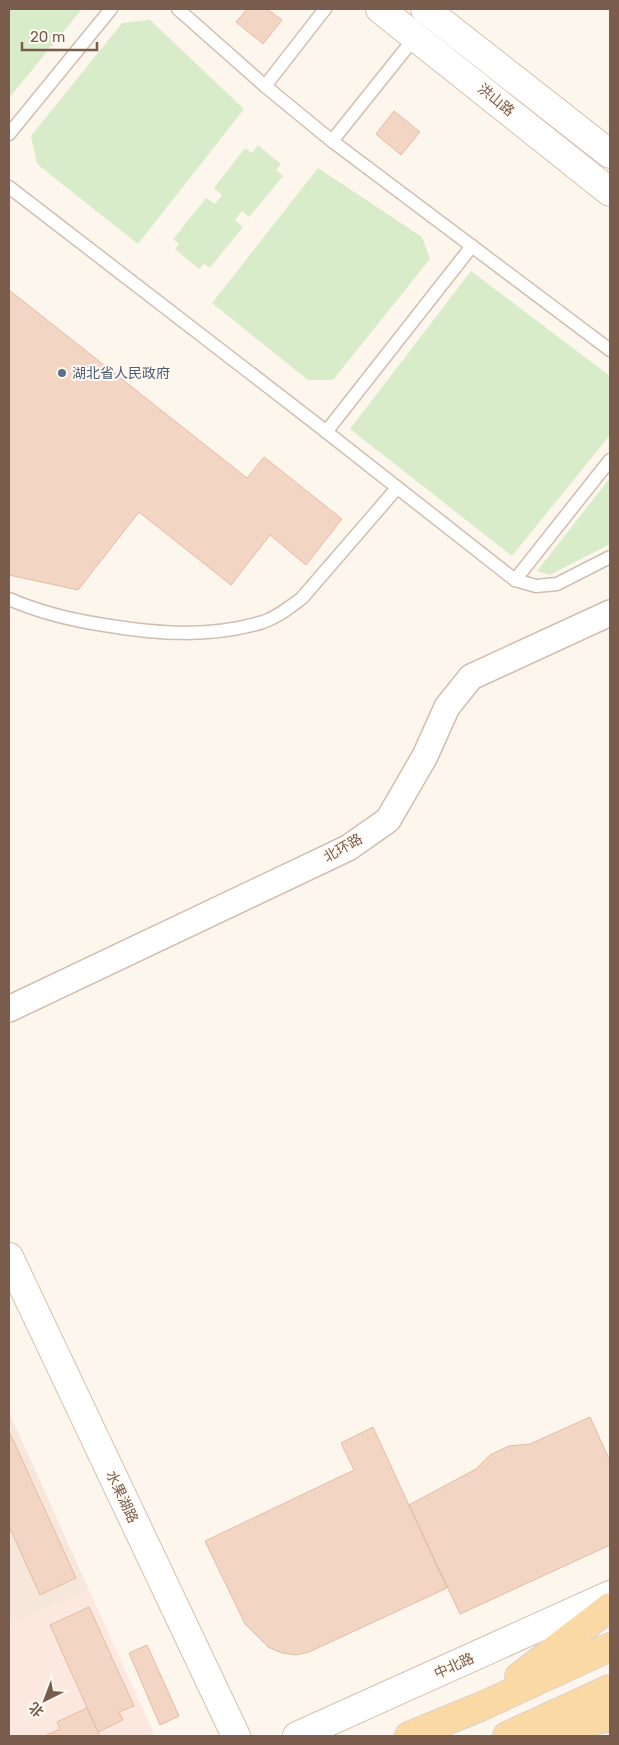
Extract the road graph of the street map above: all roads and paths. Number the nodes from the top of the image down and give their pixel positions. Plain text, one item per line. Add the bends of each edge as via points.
1 (111, 9) edge
2 (178, 9) edge
3 (325, 9) edge
4 (380, 9) edge
5 (425, 9) edge
6 (416, 36) junction
7 (265, 86) junction
8 (9, 134) edge
9 (332, 140) junction
10 (610, 154) edge
11 (9, 187) edge
12 (610, 192) edge
13 (472, 246) junction
14 (610, 350) edge
15 (326, 432) junction
16 (610, 460) edge
17 (397, 488) junction
18 (610, 557) edge
19 (515, 580) junction
20 (9, 598) edge
21 (610, 613) edge
22 (9, 1009) edge
23 (9, 1257) edge
24 (610, 1595) edge
25 (610, 1607) edge
26 (610, 1647) edge
27 (610, 1689) edge
28 (480, 1707) junction
29 (610, 1717) edge
30 (236, 1736) edge
31 (297, 1736) edge
32 (410, 1736) edge
33 (507, 1736) edge
34 (520, 1736) edge

1 - 8 lane
2 - 7 lane
3 - 7 lane
4 - 6 main road, 洪山路
5 - 10 main road, 洪山路
6 - 9 lane
6 - 12 main road, 洪山路
7 - 9 lane
9 - 13 lane
11 - 15 lane
13 - 14 lane
13 - 15 lane
15 - 17 lane
16 - 19 lane
17 - 19 lane
17 - 20 lane via 302,598 285,612 264,622 208,633 140,631 72,620
18 - 19 lane via 557,584 536,586
21 - 22 street, 北环路 via 471,677 448,707 425,756 388,820 348,848
23 - 30 main road, 水果湖路
24 - 31 main road, 中北路
25 - 28 main road
26 - 28 main road
27 - 33 main road
28 - 32 main road
29 - 34 main road

